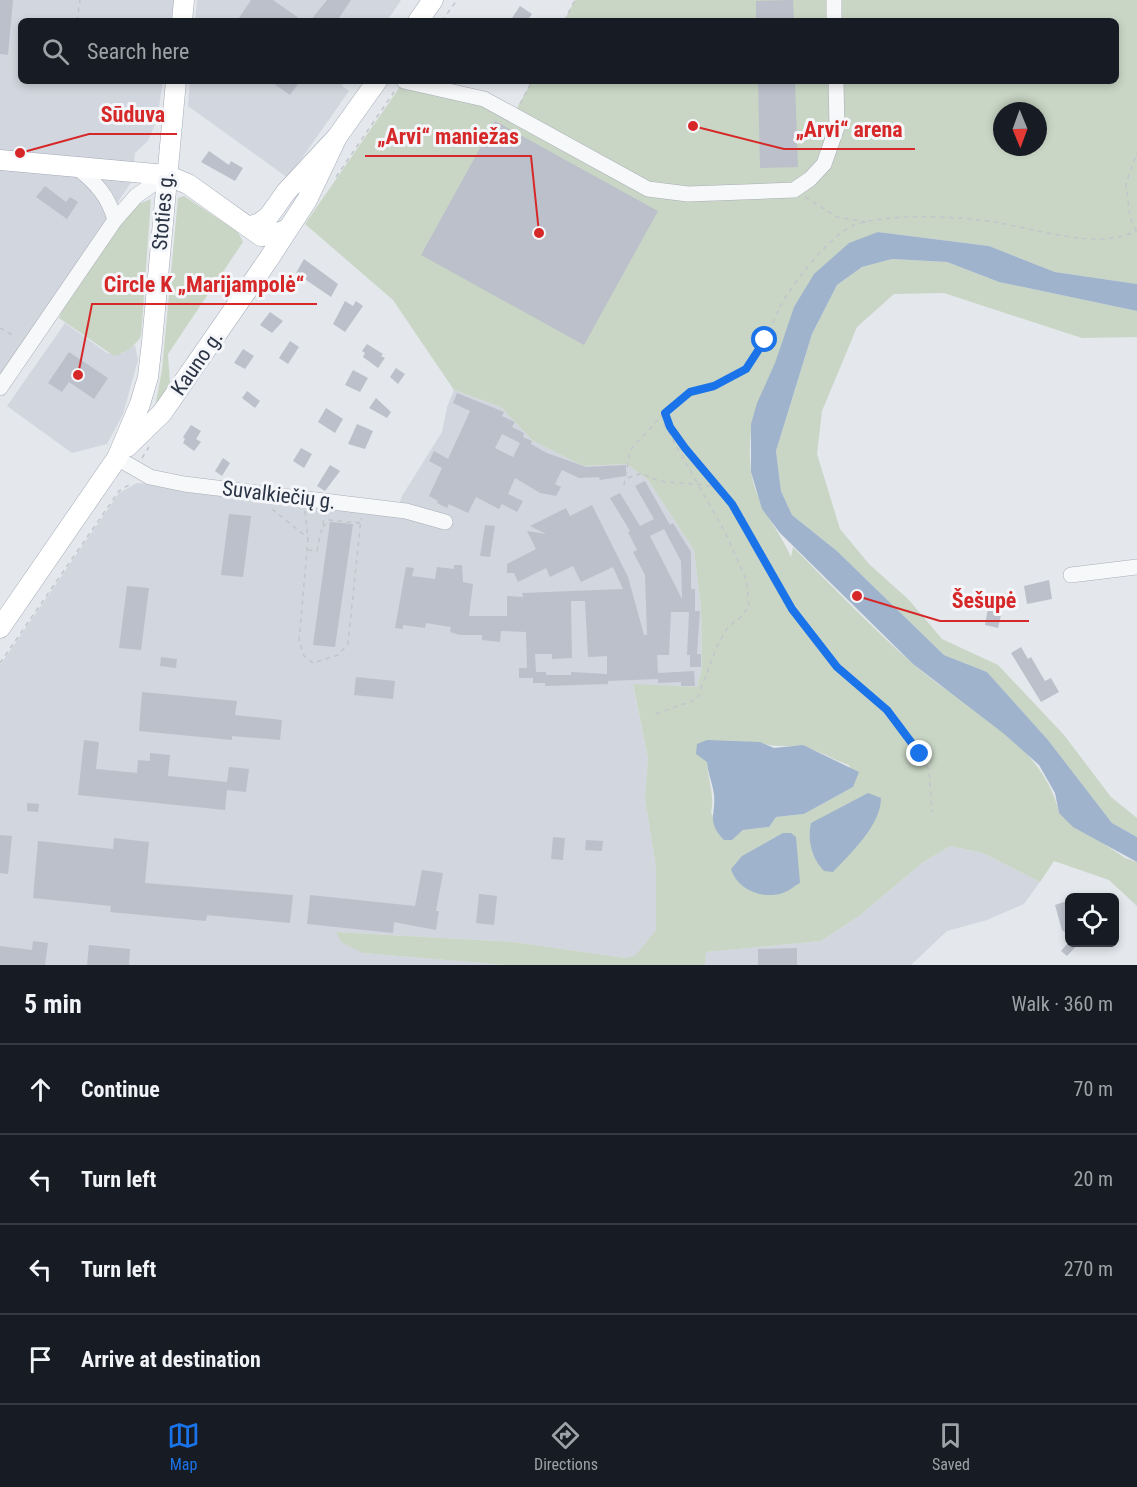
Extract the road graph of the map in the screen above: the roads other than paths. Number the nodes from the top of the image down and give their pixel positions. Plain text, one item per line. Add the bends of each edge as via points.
1 (184, 0) edge
2 (433, 0) edge
3 (834, 0) edge
4 (182, 18) edge
5 (420, 18) edge
6 (834, 18) edge
7 (176, 84) edge
8 (375, 84) edge
9 (417, 84) edge
10 (836, 84) edge
11 (337, 137) junction
12 (0, 160) edge
13 (76, 167) junction
14 (166, 175) junction
15 (115, 220) junction
16 (248, 227) junction
17 (286, 229) junction
18 (152, 342) joint
19 (0, 388) edge
20 (117, 458) junction
21 (445, 522) dead end
22 (1137, 567) edge
23 (1071, 575) dead end
24 (0, 628) edge

1 - 4 main road
2 - 5 main road
3 - 6 street
7 - 14 main road, Stoties g.
8 - 11 main road, Kauno g.
9 - 10 street via 484,99 648,189 688,194 794,190 810,179 824,164 837,127
11 - 16 main road, Kauno g. via 269,216
11 - 17 main road, Kauno g. via 307,200
12 - 13 main road
13 - 14 main road
13 - 15 street via 100,186 110,201
14 - 15 street via 136,196
14 - 16 main road via 188,184
14 - 18 main road, Stoties g.
15 - 19 street
16 - 17 main road via 261,236
17 - 20 main road, Kauno g. via 162,413
18 - 20 main road, Kauno g. via 140,404
20 - 21 street, Suvalkiečių g. via 150,477 406,511
20 - 24 main road, Kauno g.
22 - 23 street

